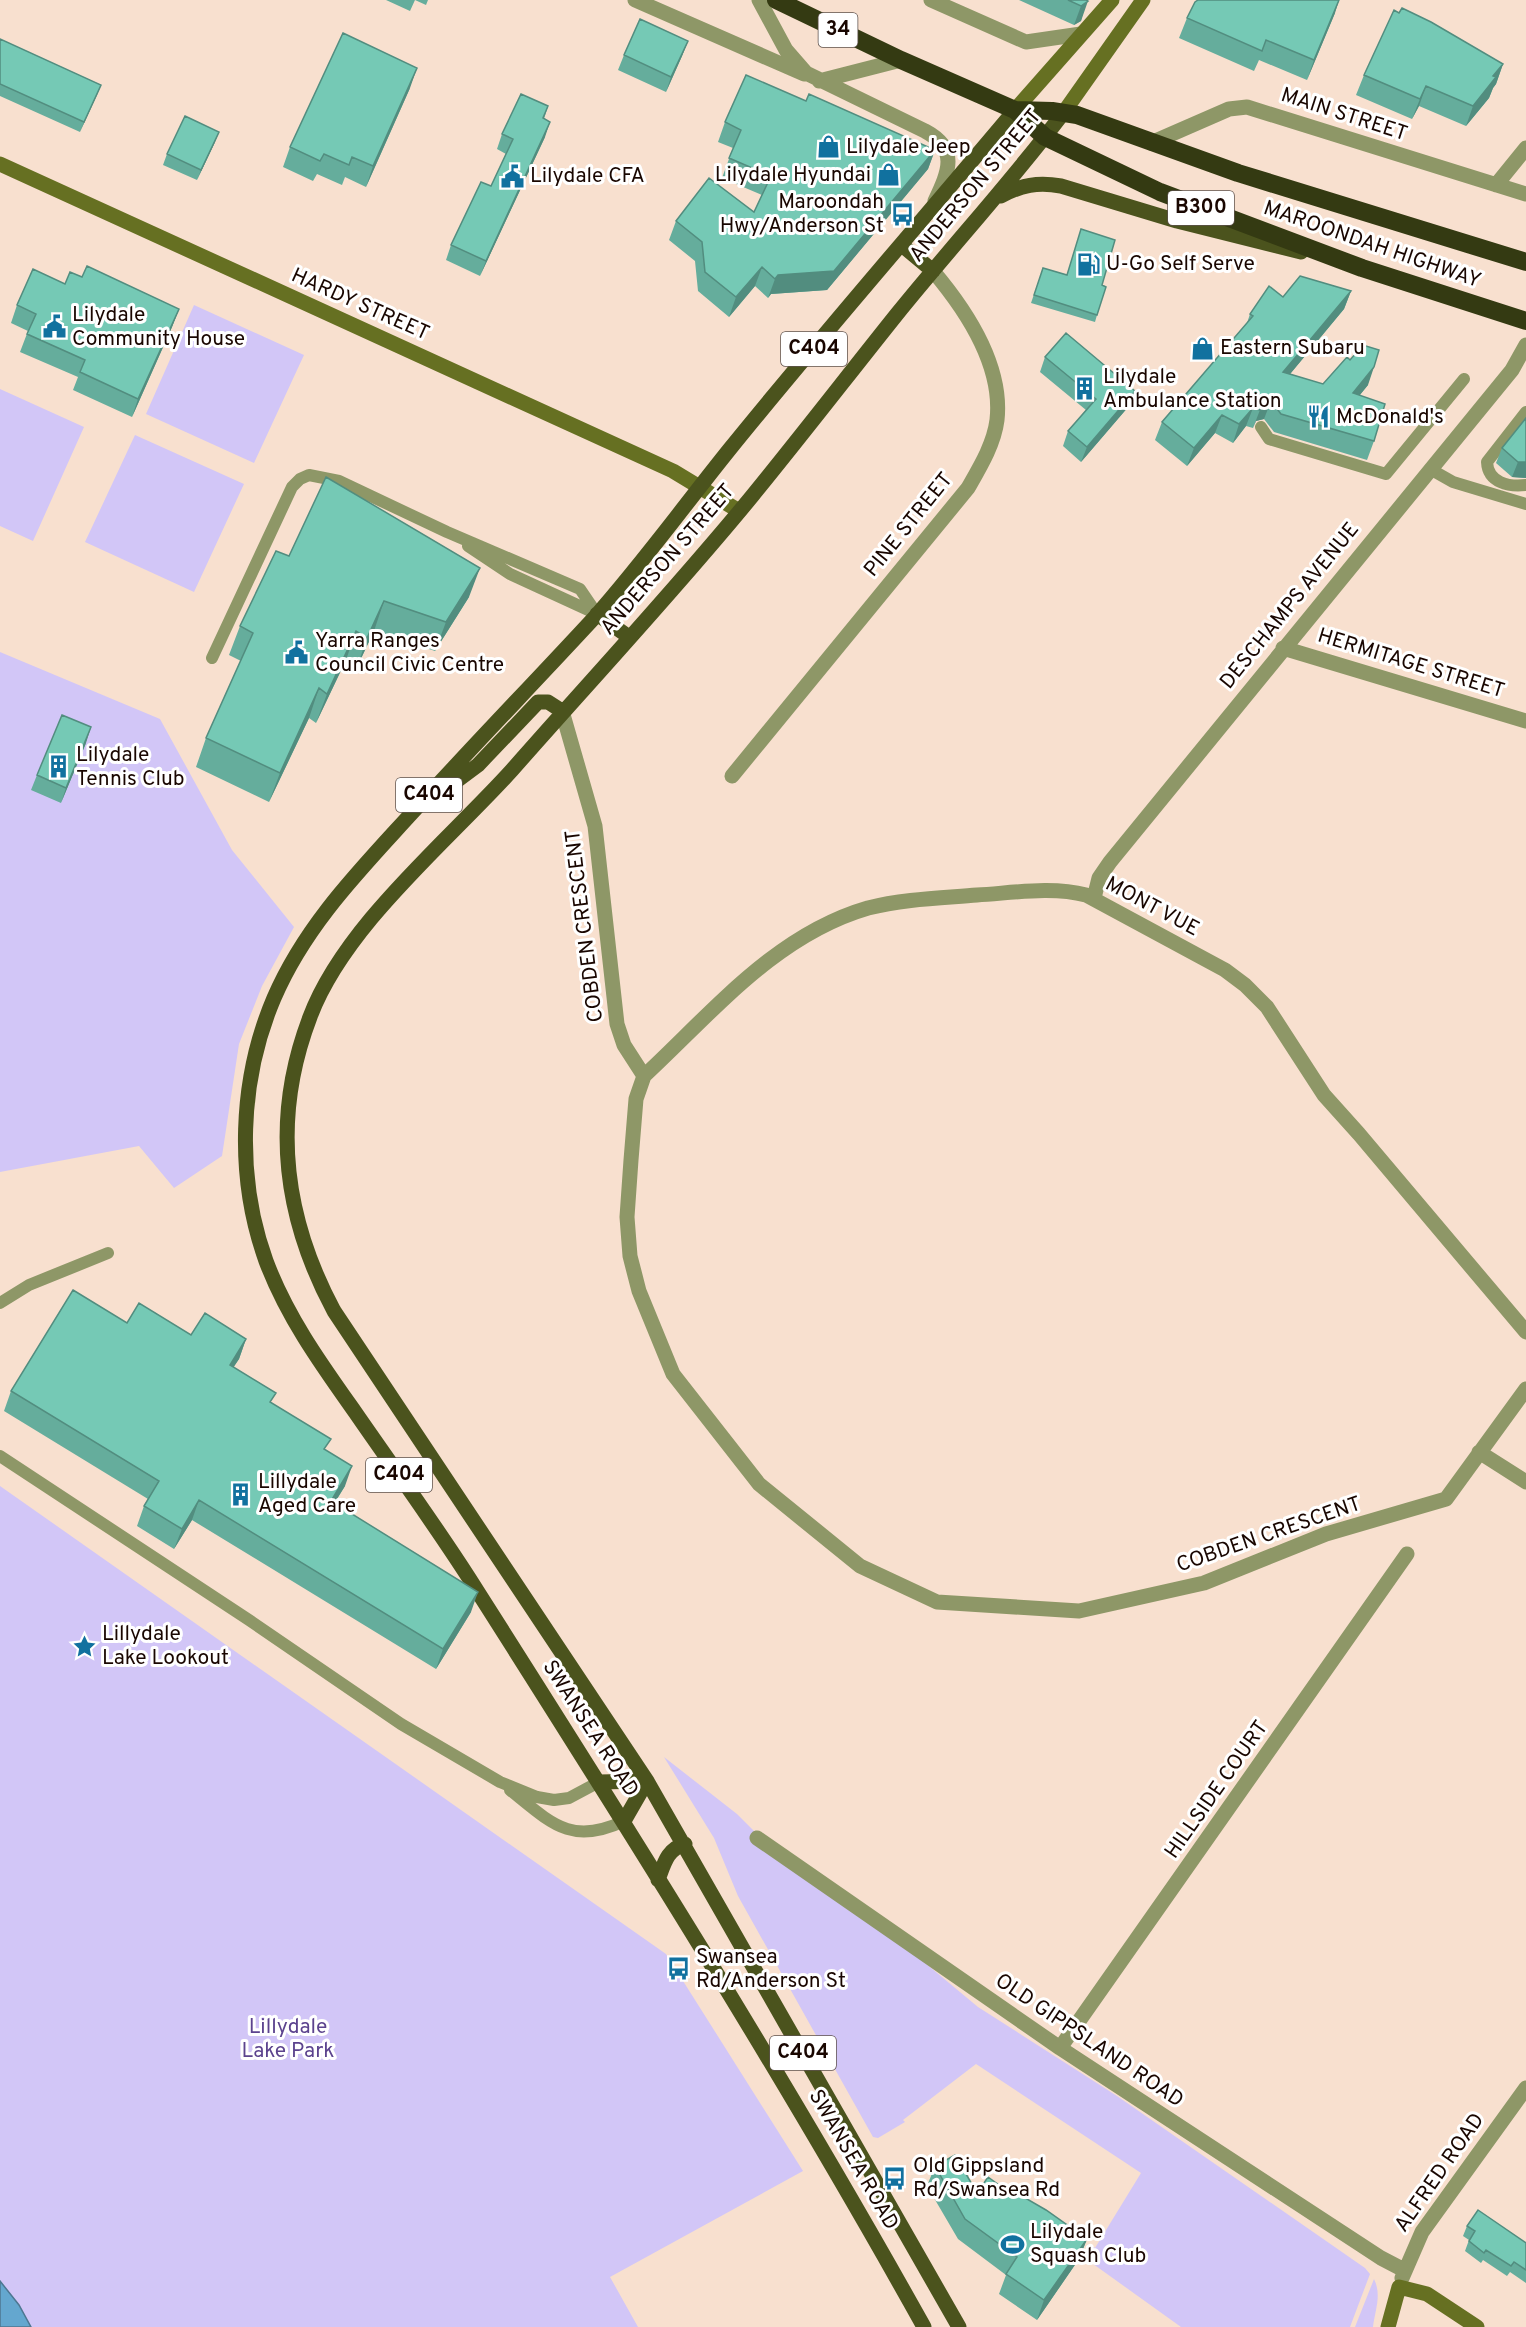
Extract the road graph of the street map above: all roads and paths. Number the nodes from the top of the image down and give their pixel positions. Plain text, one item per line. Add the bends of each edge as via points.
1 (635, 0) edge
2 (759, 0) edge
3 (776, 0) edge
4 (931, 0) edge
5 (1112, 0) edge
6 (1143, 0) edge
7 (1081, 34) junction
8 (901, 60) junction
9 (817, 80) junction
10 (1015, 110) junction
11 (1064, 112) junction
12 (1045, 137) junction
13 (1151, 142) junction
14 (1526, 148) edge
15 (0, 164) edge
16 (1496, 185) junction
17 (1526, 194) edge
18 (987, 208) junction
19 (929, 214) junction
20 (903, 246) junction
21 (1526, 262) edge
22 (1362, 268) junction
23 (933, 271) junction
24 (1526, 321) edge
25 (1526, 345) edge
26 (1464, 379) dead end
27 (1526, 412) edge
28 (1261, 427) edge
29 (1430, 469) junction
30 (1526, 485) edge
31 (702, 487) junction
32 (1526, 504) edge
33 (739, 511) junction
34 (597, 614) junction
35 (629, 637) junction
36 (1283, 648) junction
37 (212, 658) dead end
38 (562, 711) junction
39 (1526, 721) edge
40 (732, 776) dead end
41 (411, 814) junction
42 (1094, 898) junction
43 (644, 1076) junction
44 (245, 1149) joint
45 (287, 1169) joint
46 (108, 1253) dead end
47 (0, 1303) edge
48 (1526, 1332) edge
49 (1526, 1389) edge
50 (1479, 1452) junction
51 (0, 1456) edge
52 (1526, 1482) edge
53 (1407, 1554) dead end
54 (646, 1781) junction
55 (500, 1782) junction
56 (599, 1782) junction
57 (624, 1821) junction
58 (757, 1838) dead end
59 (685, 1844) junction
60 (658, 1880) junction
61 (1060, 2048) junction
62 (1526, 2088) edge
63 (1404, 2270) junction
64 (1398, 2288) junction
65 (924, 2327) edge
66 (959, 2327) edge
67 (1388, 2327) edge
68 (1477, 2327) edge

1 - 9 street
2 - 9 street via 786,50 803,71
3 - 8 highway, MAROONDAH HIGHWAY / 34
4 - 7 street via 1026,42
5 - 7 main road, ANDERSON STREET
6 - 11 main road, ANDERSON STREET
7 - 10 main road, ANDERSON STREET
8 - 9 street
8 - 10 highway, MAROONDAH HIGHWAY / 34
9 - 19 street via 943,143 948,152 948,168
10 - 11 highway, MAROONDAH HIGHWAY / B300
10 - 12 highway, MAROONDAH HIGHWAY / B300
10 - 19 main road, ANDERSON STREET / C404
11 - 12 main road, ANDERSON STREET / C404
11 - 13 highway, MAROONDAH HIGHWAY / B300
12 - 18 main road, ANDERSON STREET / C404
12 - 22 highway, MAROONDAH HIGHWAY / B300 via 1160,192
13 - 16 street, MAIN STREET via 1229,109 1247,107
13 - 21 highway, MAROONDAH HIGHWAY / B300 via 1334,204
14 - 16 street
15 - 31 main road, HARDY STREET
16 - 17 street, MAIN STREET
18 - 22 main road via 1018,187 1045,183
18 - 23 main road, ANDERSON STREET / C404
19 - 20 main road, ANDERSON STREET / C404
20 - 23 main road
20 - 31 main road, ANDERSON STREET / C404
22 - 24 highway, MAROONDAH HIGHWAY / B300
23 - 33 main road, ANDERSON STREET / C404
23 - 40 street, PINE STREET via 962,310 992,368 997,420 986,454 968,488
25 - 29 street, DESCHAMPS AVENUE via 1512,370
26 - 28 lane via 1386,474 1269,439
27 - 30 lane via 1487,462 1494,478 1511,485
29 - 32 lane via 1453,482
29 - 36 street, DESCHAMPS AVENUE
31 - 33 main road, HARDY STREET
31 - 34 main road, ANDERSON STREET / C404
33 - 35 main road, ANDERSON STREET / C404
34 - 35 main road
34 - 37 lane via 583,590 319,475 300,479 285,499
34 - 41 main road, ANDERSON STREET / C404
35 - 38 main road, ANDERSON STREET / C404
36 - 39 street, HERMITAGE STREET
36 - 42 street, DESCHAMPS AVENUE via 1110,862 1099,878
38 - 41 main road via 548,702 538,702 478,765
38 - 43 street, COBDEN CRESCENT via 595,826 617,1024 628,1053
38 - 45 main road, ANDERSON STREET / C404 via 367,924 326,982 303,1037 289,1093
41 - 44 main road, ANDERSON STREET / C404 via 331,902 273,1000 251,1074
42 - 43 street, MONT VUE via 1068,891 944,898 882,905 837,920 789,947 745,979
42 - 48 street, MONT VUE via 1225,970 1267,1007 1324,1095
43 - 50 street, COBDEN CRESCENT via 636,1100 631,1160 627,1217 630,1256 639,1291 673,1374 759,1484 860,1566 937,1602 1079,1611 1204,1583 1326,1534 1446,1499
44 - 56 main road, SWANSEA ROAD / C404 via 255,1227 266,1262 299,1331 452,1551
45 - 54 main road, SWANSEA ROAD / C404 via 302,1241 334,1311
46 - 47 lane via 29,1285
49 - 50 street, COBDEN CRESCENT
50 - 52 street
51 - 55 lane via 401,1724
53 - 61 street, HILLSIDE COURT
54 - 56 main road
54 - 57 main road
54 - 59 main road, SWANSEA ROAD / C404
55 - 56 lane via 554,1800 569,1798
55 - 57 lane via 549,1821 585,1834
56 - 57 main road, SWANSEA ROAD / C404
57 - 60 main road, SWANSEA ROAD / C404
58 - 61 street, OLD GIPPSLAND ROAD
59 - 60 main road via 673,1848 667,1856
59 - 66 main road, SWANSEA ROAD / C404
60 - 65 main road, SWANSEA ROAD / C404 via 817,2138
61 - 63 street, OLD GIPPSLAND ROAD
62 - 63 street, ALFRED ROAD via 1422,2232
63 - 64 street, ALFRED ROAD
64 - 67 main road
64 - 68 main road via 1427,2294

